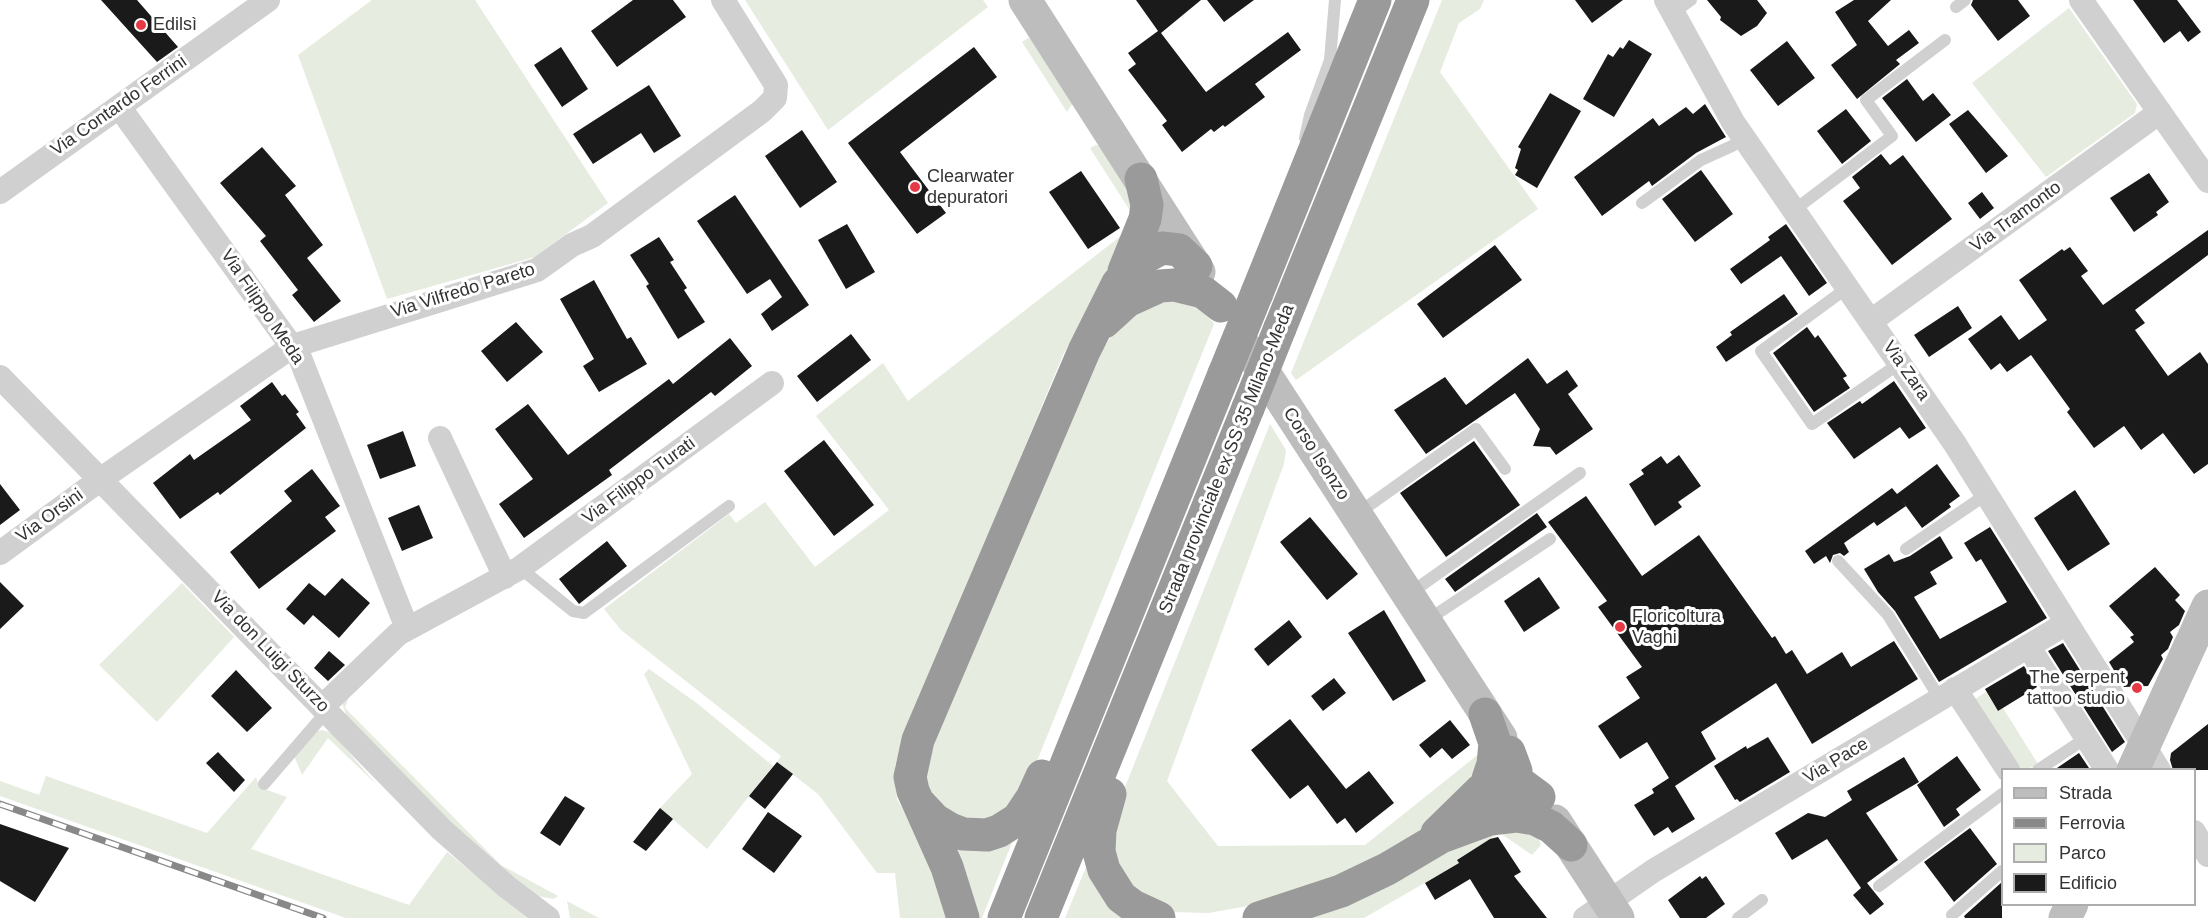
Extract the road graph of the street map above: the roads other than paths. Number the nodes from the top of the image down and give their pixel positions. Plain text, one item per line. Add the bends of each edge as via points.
1 (268, 0) edge
2 (723, 0) edge
3 (1025, 0) edge
4 (1335, 0) edge
5 (1376, 0) edge
6 (1413, 0) edge
7 (2080, 0) edge
8 (1676, 4) edge
9 (1945, 40) dead end
10 (120, 108) junction
11 (2160, 112) junction
12 (1744, 138) junction
13 (1141, 179) junction
14 (1303, 180) junction
15 (2208, 181) edge
16 (0, 192) edge
17 (1642, 203) dead end
18 (1793, 211) junction
19 (1184, 251) junction
20 (1134, 286) junction
21 (1847, 288) junction
22 (1221, 306) junction
23 (1870, 321) junction
24 (293, 346) junction
25 (1900, 363) junction
26 (0, 377) edge
27 (772, 383) dead end
28 (440, 438) dead end
29 (1505, 469) dead end
30 (1580, 473) dead end
31 (101, 479) junction
32 (1987, 494) junction
33 (729, 506) dead end
34 (1356, 514) junction
35 (1550, 538) dead end
36 (1906, 549) dead end
37 (0, 553) edge
38 (1838, 561) dead end
39 (513, 573) junction
40 (2208, 606) edge
41 (1417, 608) junction
42 (2067, 623) junction
43 (407, 628) junction
44 (2028, 646) junction
45 (1105, 669) junction
46 (1138, 680) junction
47 (1948, 694) junction
48 (325, 708) junction
49 (1485, 714) junction
50 (2086, 738) junction
51 (2146, 761) edge
52 (2006, 768) edge
53 (2041, 768) edge
54 (2106, 768) edge
55 (1522, 776) junction
56 (264, 784) dead end
57 (1481, 790) junction
58 (913, 791) junction
59 (2001, 795) edge
60 (1471, 825) junction
61 (2196, 835) edge
62 (1571, 845) junction
63 (1415, 852) junction
64 (2208, 855) edge
65 (2001, 872) edge
66 (1879, 886) dead end
67 (1762, 900) dead end
68 (1603, 913) edge
69 (1952, 915) dead end
70 (548, 918) edge
71 (963, 918) edge
72 (1004, 918) edge
73 (1041, 918) edge
74 (1159, 918) edge
75 (1259, 918) edge
76 (1738, 918) edge

1 - 10 street, Via Contardo Ferrini
2 - 24 street, Via Vilfredo Pareto via 777,85 775,98 762,111 592,236 537,270
3 - 13 street, Corso Isonzo
4 - 14 lane via 1333,47 1305,132
5 - 14 highway, Strada provinciale ex SS 35 Milano-Meda
6 - 46 highway, Strada provinciale ex SS 35 Milano-Meda, bridge
7 - 11 street
8 - 12 street, Via Zara
9 - 18 lane via 1866,100 1893,136
10 - 16 street, Via Contardo Ferrini
10 - 24 street, Via Filippo Meda
11 - 15 street
11 - 23 street, Via Tramonto
12 - 17 lane via 1701,160
12 - 18 street, Via Zara
13 - 19 street, Corso Isonzo
13 - 20 highway via 1147,205 1134,251
14 - 45 highway, Strada provinciale ex SS 35 Milano-Meda, bridge
18 - 21 street, Via Zara
19 - 20 highway via 1162,248 1151,252 1129,269
19 - 22 street, Corso Isonzo
20 - 22 highway via 1189,288 1203,292
20 - 58 highway via 1084,351 918,740 910,777
21 - 23 street, Via Zara
21 - 25 lane via 1761,351 1799,406 1812,424
22 - 34 street, Corso Isonzo
23 - 25 street, Via Zara
24 - 31 street, Via Vilfredo Pareto
24 - 43 street, Via Filippo Meda
25 - 32 street, Via Zara
26 - 31 street, Via don Luigi Sturzo
27 - 39 street, Via Filippo Turati
28 - 39 street
29 - 34 lane via 1476,429
30 - 41 lane
31 - 37 street, Via Orsini
31 - 48 street, Via don Luigi Sturzo
32 - 36 lane
32 - 42 street, Via Zara
33 - 39 lane via 584,614
34 - 41 street, Corso Isonzo
35 - 41 lane
38 - 47 lane via 1888,615
39 - 43 street, Via Filippo Turati
40 - 51 street
41 - 49 street, Corso Isonzo
42 - 44 street, Via Pace
42 - 51 street, Via Zara
43 - 48 street, Via Filippo Turati via 380,649
44 - 47 street, Via Pace
44 - 50 street
45 - 58 highway via 1071,711 1032,798 1009,826 987,835 963,834 935,820
45 - 72 highway, Strada provinciale ex SS 35 Milano-Meda
46 - 73 highway, Strada provinciale ex SS 35 Milano-Meda
46 - 74 highway via 1130,738 1104,809 1099,852 1111,885 1133,906
47 - 52 street
47 - 68 street, Via Pace via 1653,871
48 - 56 lane
48 - 70 street, Via don Luigi Sturzo via 442,830
49 - 55 street, Corso Isonzo
49 - 57 highway via 1492,729 1495,754 1490,776
50 - 53 lane
50 - 54 street
55 - 57 highway via 1503,778
55 - 60 highway via 1504,804
55 - 62 street, Corso Isonzo
57 - 63 highway
58 - 71 highway via 951,877
59 - 66 lane
60 - 62 highway via 1503,816 1535,819
60 - 63 highway
61 - 64 street
62 - 68 street, Corso Isonzo
63 - 75 highway via 1341,891
65 - 69 lane
67 - 76 lane

